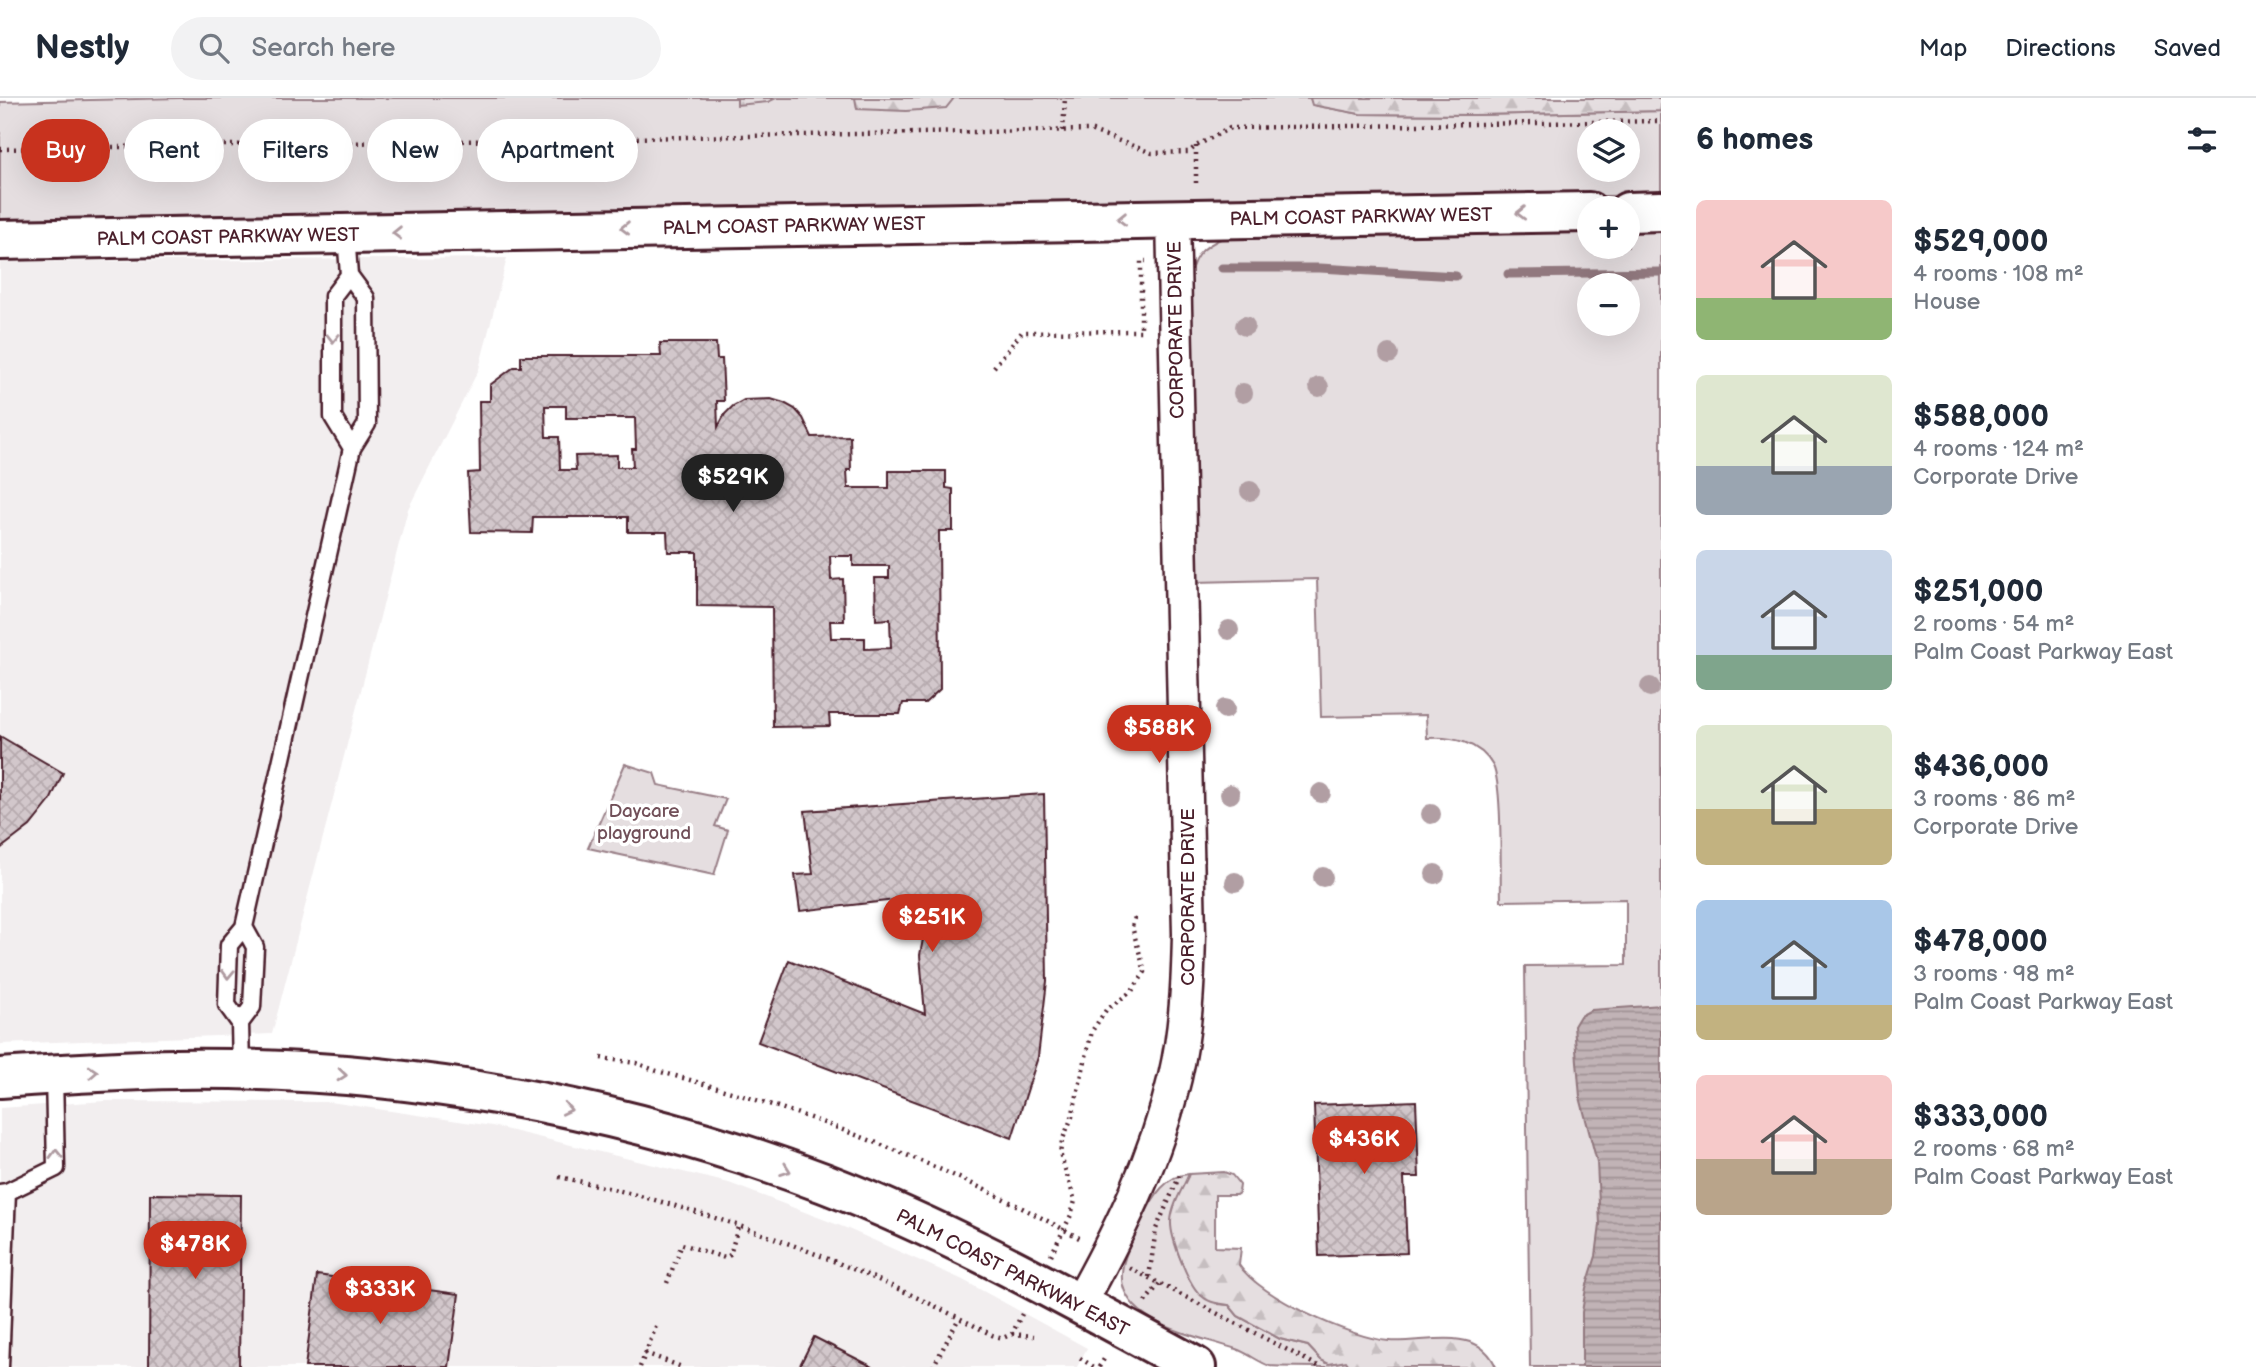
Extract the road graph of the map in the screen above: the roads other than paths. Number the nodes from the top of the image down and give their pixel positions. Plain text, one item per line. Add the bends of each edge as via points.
1 (1661, 211) edge
2 (1577, 212) edge
3 (1640, 212) edge
4 (1172, 218) junction
5 (346, 234) junction
6 (0, 240) edge
7 (349, 275) junction
8 (352, 448) junction
9 (244, 927) junction
10 (240, 1023) junction
11 (241, 1070) junction
12 (54, 1074) junction
13 (0, 1078) edge
14 (4, 1192) edge
15 (1080, 1303) junction
16 (0, 1367) edge
17 (1196, 1367) edge

1 - 3 main road
2 -> 4 main road, PALM COAST PARKWAY WEST
4 -> 5 main road, PALM COAST PARKWAY WEST
4 - 15 street, CORPORATE DRIVE via 1187,992 1175,1076 1156,1142 1115,1238
5 - 6 main road, PALM COAST PARKWAY WEST
5 - 7 lane
7 - 8 lane via 366,298 367,424
7 -> 8 lane via 333,296 333,416
8 - 9 lane
9 - 10 lane via 255,947 252,1007
9 -> 10 lane via 229,945 227,1005
10 - 11 lane
12 -> 11 main road, PALM COAST PARKWAY EAST
11 -> 15 main road, PALM COAST PARKWAY EAST via 436,1086 561,1108 675,1135 776,1166 874,1204
12 - 13 main road, PALM COAST PARKWAY EAST
14 -> 12 lane via 56,1168
14 - 16 lane
15 - 17 main road, PALM COAST PARKWAY EAST

